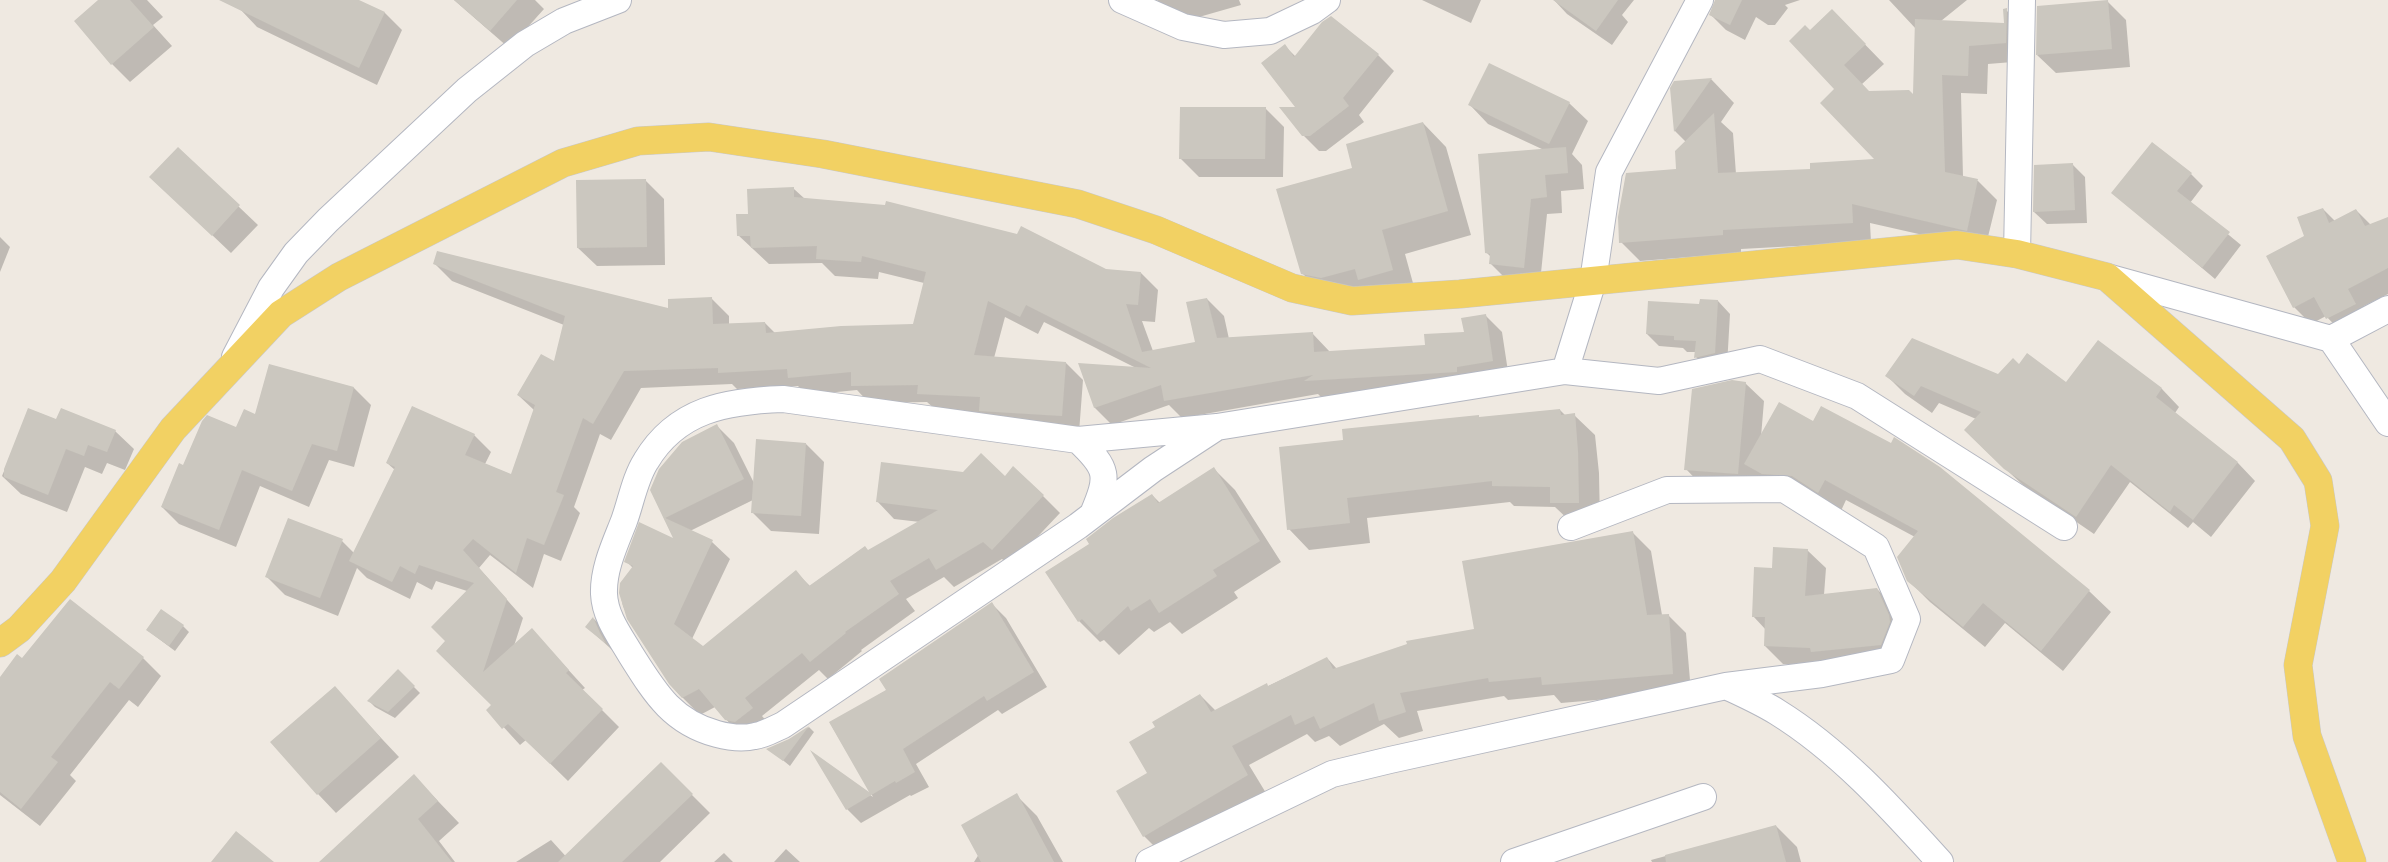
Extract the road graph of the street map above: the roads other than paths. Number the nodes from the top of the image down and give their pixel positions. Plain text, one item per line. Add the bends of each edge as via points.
1 (618, 0) edge
2 (1122, 0) edge
3 (1327, 0) edge
4 (1700, 0) edge
5 (2022, 0) edge
6 (2017, 254) junction
7 (2107, 277) junction
8 (1593, 281) junction
9 (2388, 309) edge
10 (2331, 339) junction
11 (230, 367) junction
12 (1565, 370) junction
13 (2388, 422) edge
14 (1217, 427) junction
15 (1078, 440) junction
16 (1093, 514) junction
17 (1571, 527) dead end
18 (2064, 527) dead end
19 (0, 643) edge
20 (1726, 686) junction
21 (1703, 797) dead end
22 (1149, 862) edge
23 (1514, 862) edge
24 (1940, 862) edge
25 (2352, 862) edge

1 - 11 street via 564,21 525,44 467,90 328,220 296,253 271,288
2 - 3 street via 1183,27 1224,35 1270,31
4 - 8 street via 1609,172
5 - 6 street
6 - 7 main road
6 - 8 main road via 1958,245
7 - 10 street
7 - 25 main road via 2292,439 2318,481 2325,526 2298,665 2307,736
8 - 11 main road via 1460,294 1352,300 1292,288 1156,230 1078,204 823,154 718,138 638,141 563,163 339,277 280,314
8 - 12 street
9 - 10 street
10 - 13 street
11 - 19 main road via 174,429 63,581 19,629
12 - 14 street
12 - 18 street via 1659,381 1760,360 1857,396
14 - 15 street
14 - 16 street
15 - 16 street via 1102,469 1104,486
15 - 16 street via 783,399 744,400 712,408 682,422 662,438 645,462 606,571 604,594 610,621 653,690 675,714 698,729 728,737 754,736 783,725
17 - 20 street via 1668,490 1784,489 1876,547 1907,619 1891,660 1822,674
20 - 22 street via 1332,774
20 - 24 street via 1777,711 1823,745 1884,800
21 - 23 street

